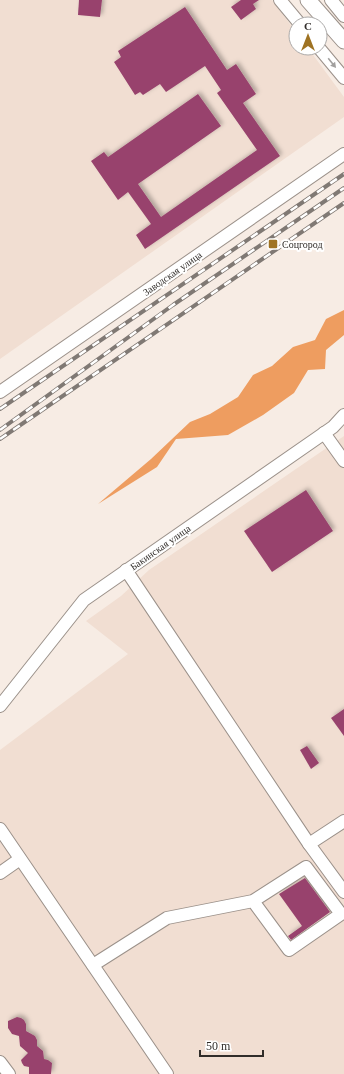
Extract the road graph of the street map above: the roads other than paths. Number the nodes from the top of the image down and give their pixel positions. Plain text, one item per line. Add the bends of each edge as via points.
1 (280, 0) edge
2 (308, 0) edge
3 (331, 0) edge
4 (293, 16) edge
5 (344, 16) edge
6 (344, 41) edge
7 (326, 56) edge
8 (344, 78) edge
9 (344, 154) edge
10 (0, 392) edge
11 (344, 415) edge
12 (324, 433) junction
13 (344, 461) edge
14 (126, 570) junction
15 (0, 706) edge
16 (344, 821) edge
17 (0, 829) edge
18 (309, 844) junction
19 (20, 859) junction
20 (0, 873) edge
21 (344, 892) edge
22 (253, 901) junction
23 (93, 965) junction
24 (0, 1062) edge
25 (8, 1074) edge
26 (167, 1074) edge

1 - 4 street
2 - 6 main road
3 - 5 street
7 -> 8 street
9 - 10 street, Заводская улица
11 - 12 street, Бакинская улица
12 - 13 street
12 - 14 street, Бакинская улица
14 - 15 street, Бакинская улица via 84,600
14 - 18 street
16 - 18 street
17 - 19 street
18 - 21 street
19 - 20 street
19 - 23 street
22 - 22 street via 306,867 341,914 289,950
22 - 23 street via 167,918
23 - 26 street
24 - 25 street

